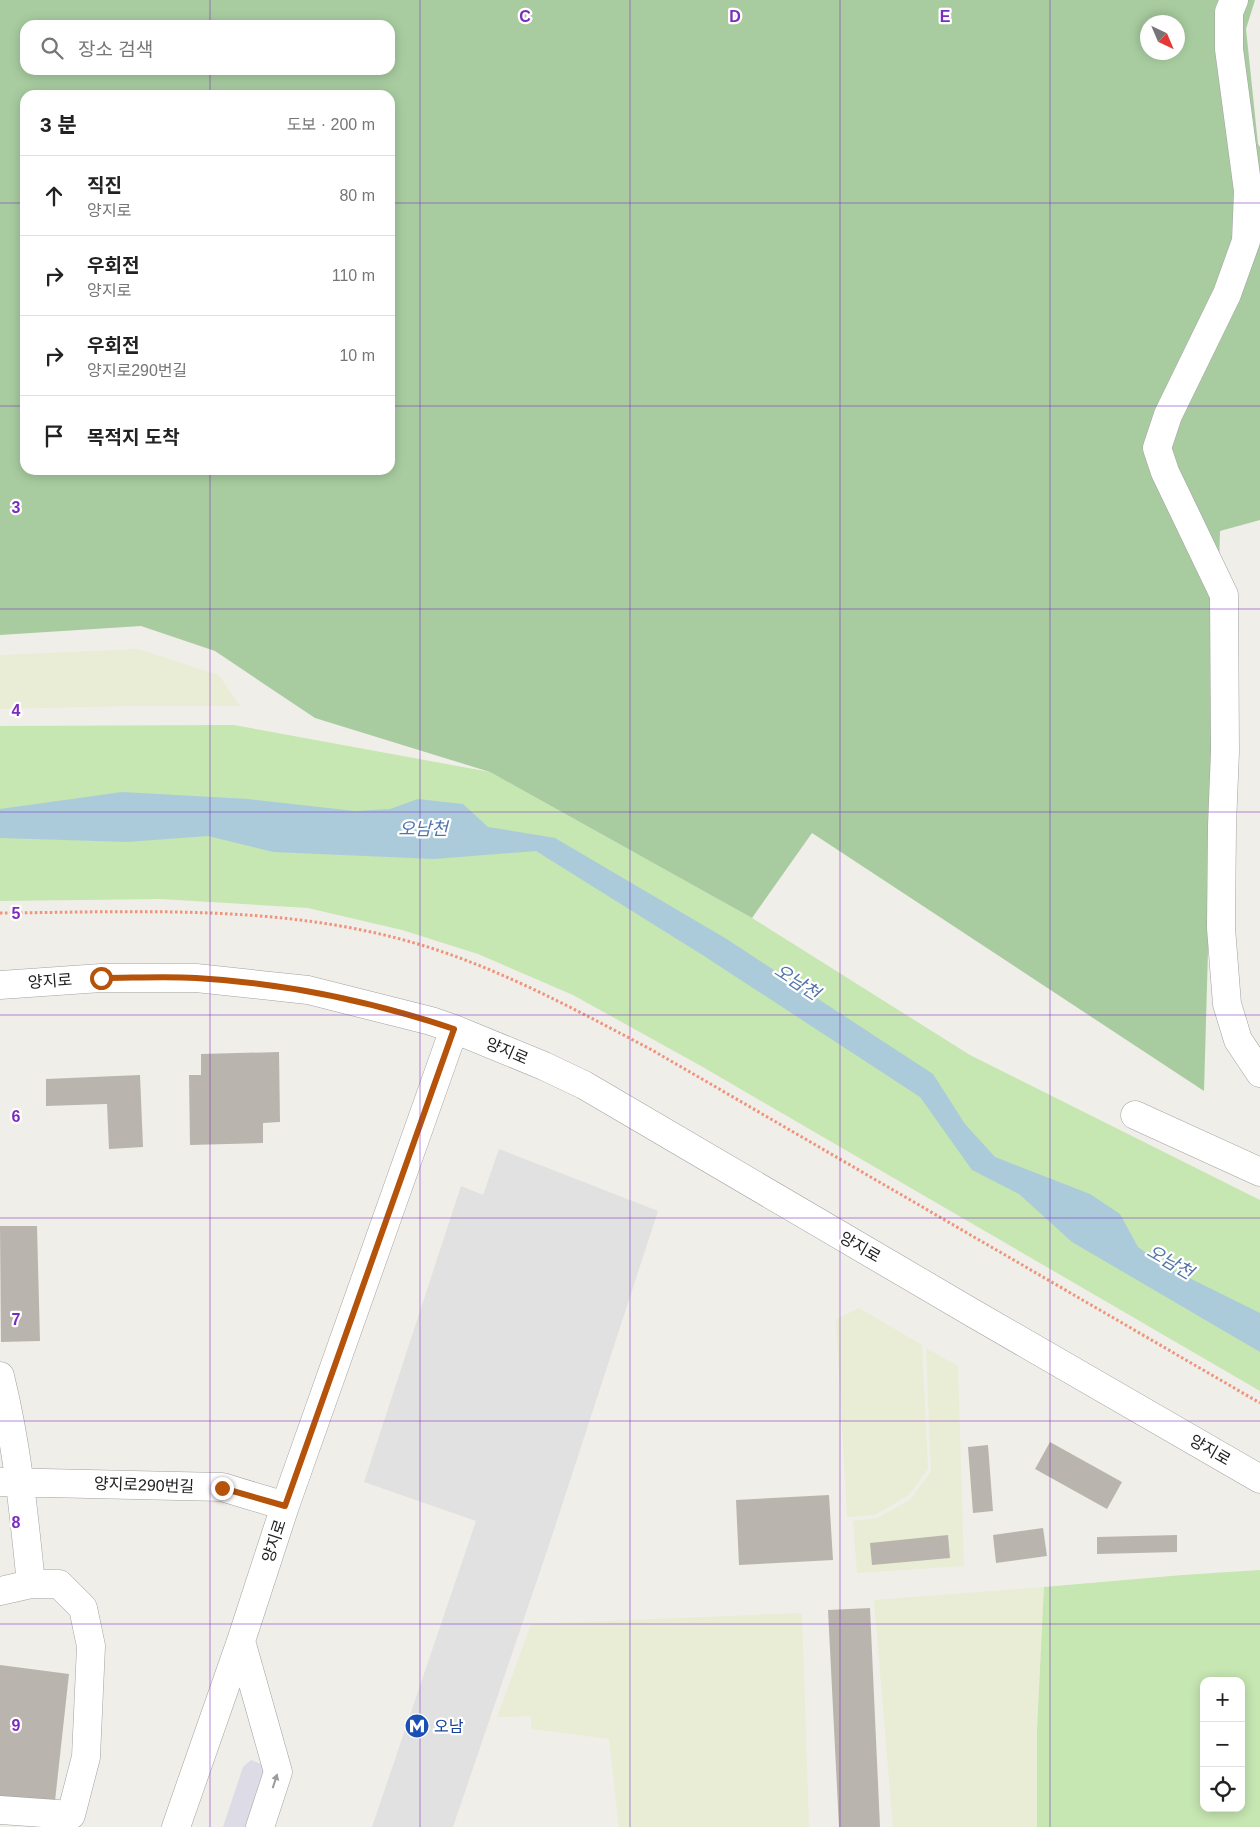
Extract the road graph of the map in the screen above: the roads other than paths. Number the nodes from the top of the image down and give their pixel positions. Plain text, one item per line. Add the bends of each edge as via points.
1 (1234, 0) edge
2 (0, 985) edge
3 (454, 1029) junction
4 (1260, 1073) edge
5 (1136, 1115) dead end
6 (1260, 1172) edge
7 (0, 1376) edge
8 (1260, 1479) edge
9 (10, 1482) edge
10 (285, 1506) junction
11 (31, 1584) junction
12 (0, 1591) edge
13 (241, 1641) junction
14 (0, 1810) edge
15 (71, 1821) edge
16 (176, 1827) edge
17 (260, 1827) edge

1 - 4 street via 1229,12 1229,50 1248,191 1246,241 1226,294 1168,415 1157,448 1165,472 1224,595 1221,928 1226,1004 1238,1040
2 - 3 street, 양지로 via 101,978 196,978 308,990
3 - 8 street, 양지로 via 584,1085
3 - 10 street, 양지로
5 - 6 street
7 - 9 street via 10,1417
9 - 10 street, 양지로290번길 via 222,1488
9 - 11 street
10 - 13 street, 양지로
11 - 12 street
11 - 15 street via 59,1584 83,1608 91,1646 86,1757
13 - 16 street, 양지로
17 -> 13 street via 278,1772
14 - 15 street

